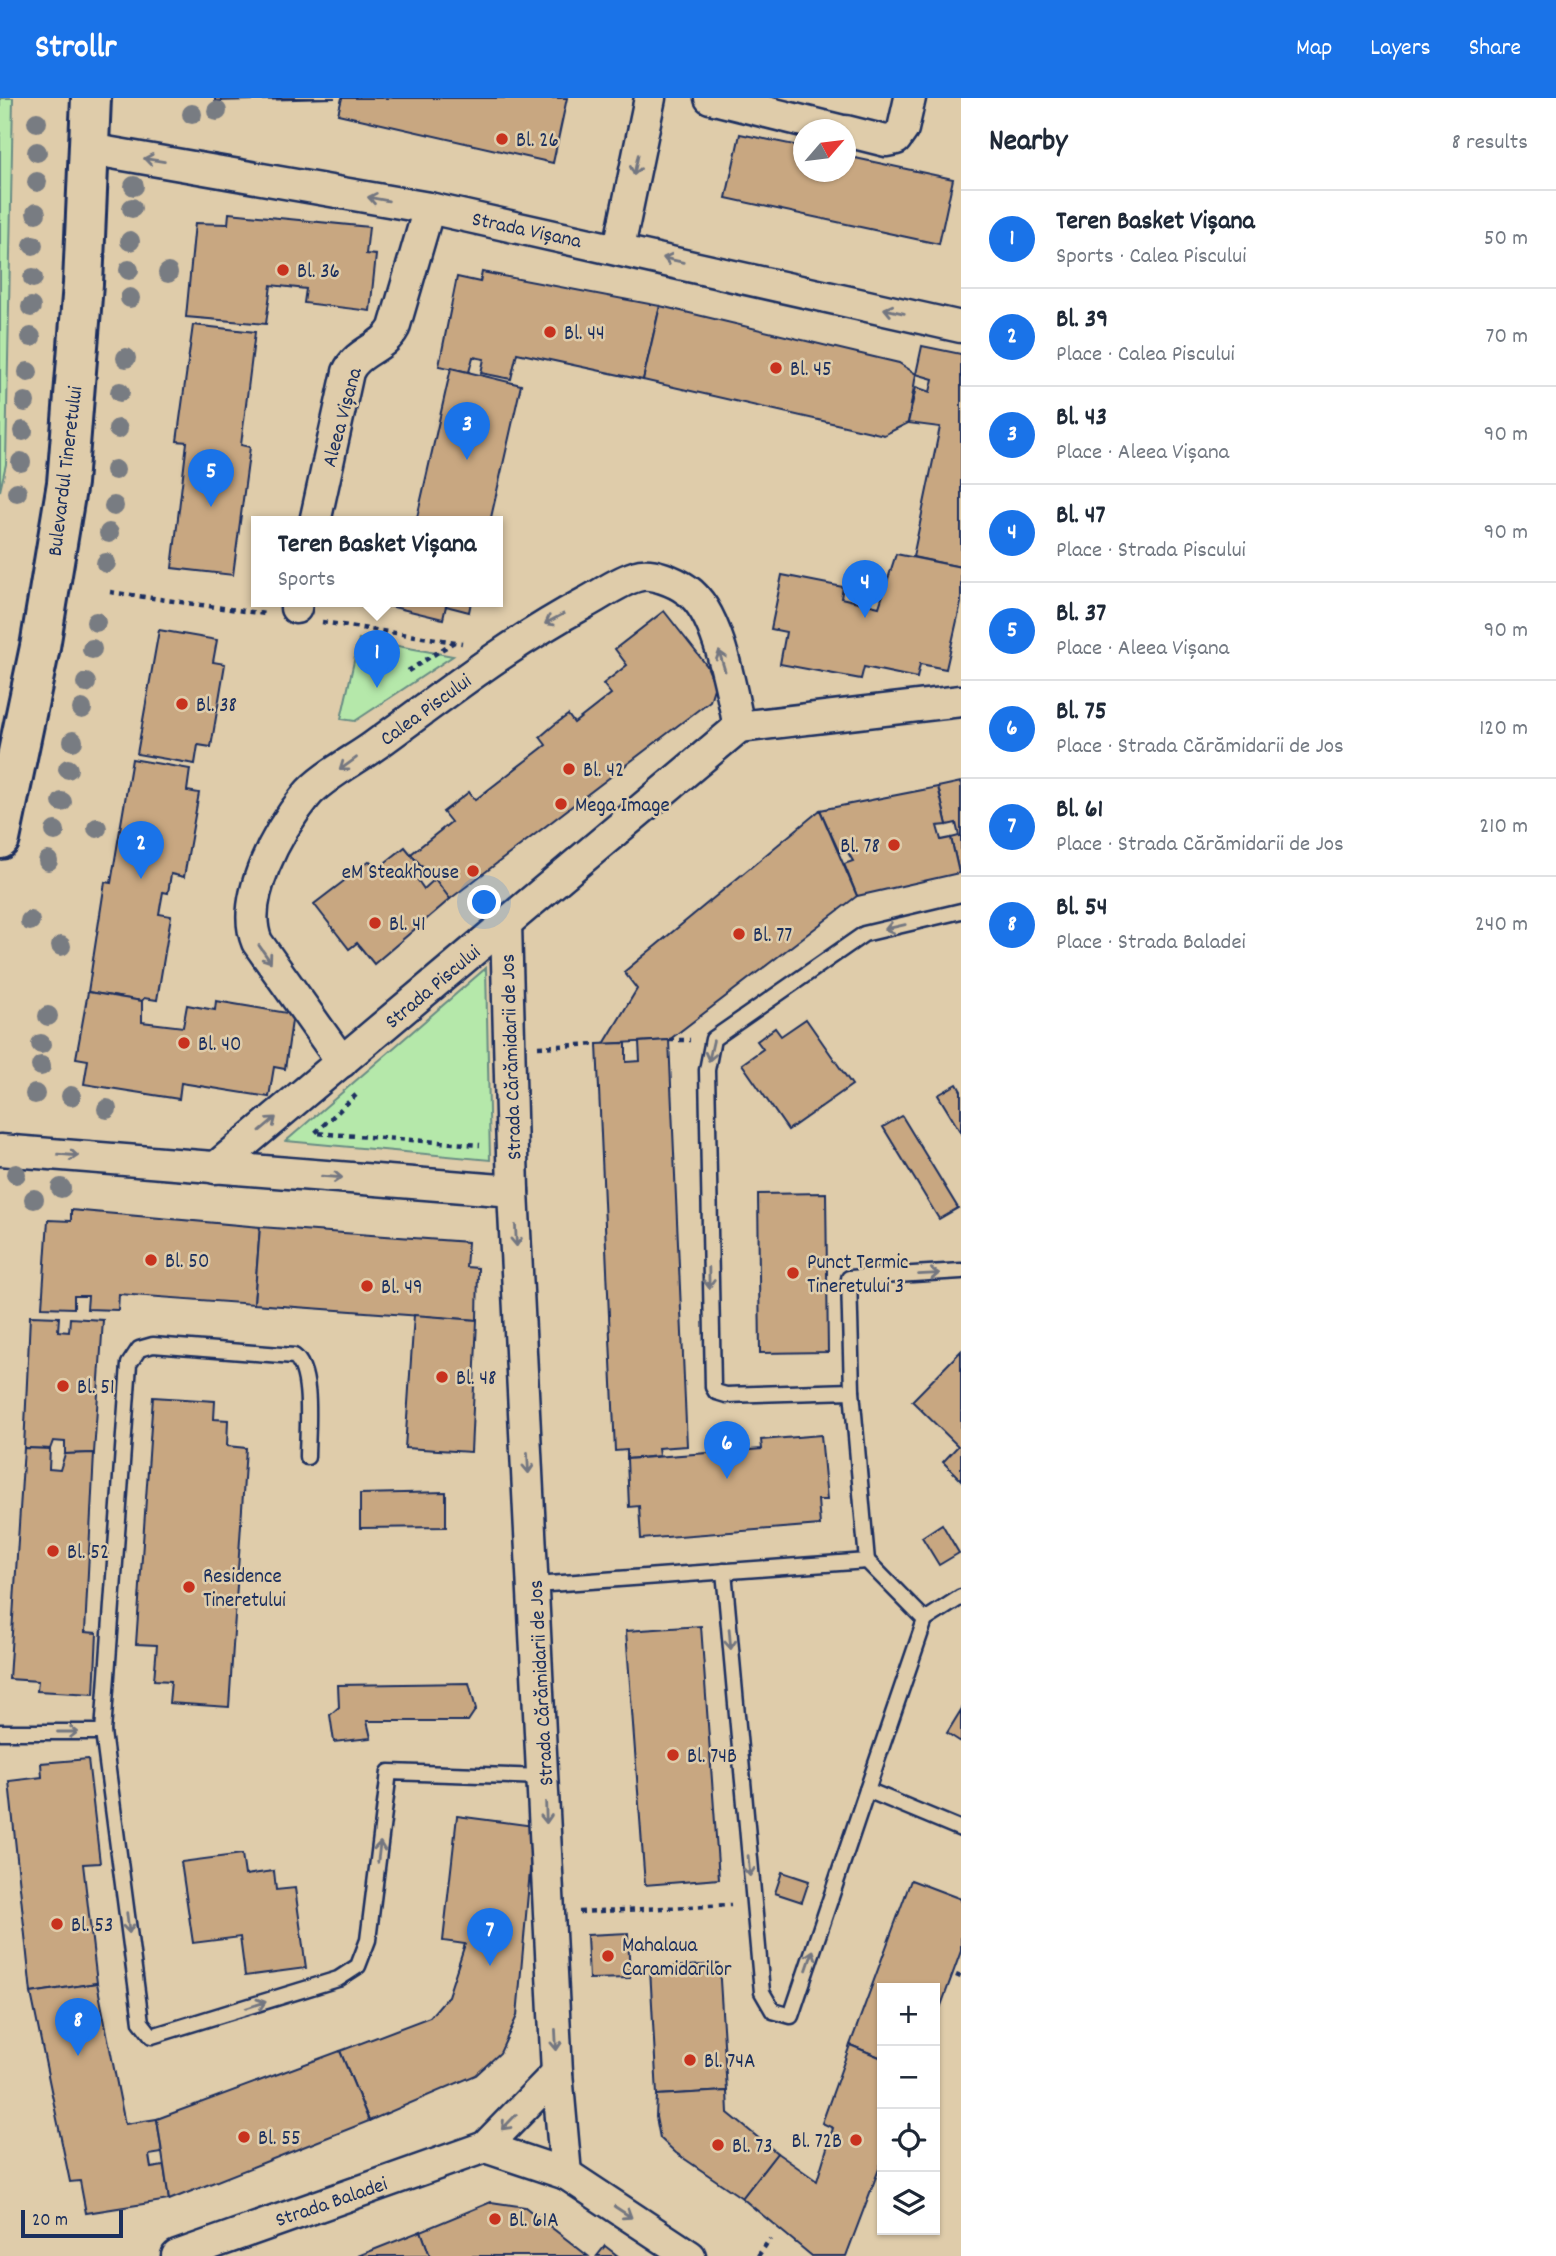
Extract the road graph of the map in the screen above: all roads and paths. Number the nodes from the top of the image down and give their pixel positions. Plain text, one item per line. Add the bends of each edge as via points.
1 (90, 98) edge
2 (650, 98) edge
3 (710, 98) edge
4 (910, 98) edge
5 (795, 119) edge
6 (856, 134) edge
7 (89, 149) junction
8 (429, 208) junction
9 (619, 248) junction
10 (961, 327) edge
11 (316, 516) edge
12 (454, 642) dead end
13 (408, 671) dead end
14 (961, 701) edge
15 (739, 727) junction
16 (0, 839) edge
17 (961, 911) edge
18 (506, 923) junction
19 (597, 1044) dead end
20 (510, 1049) junction
21 (342, 1062) junction
22 (366, 1086) dead end
23 (480, 1133) dead end
24 (0, 1150) edge
25 (215, 1168) junction
26 (513, 1191) junction
27 (961, 1270) edge
28 (852, 1391) junction
29 (307, 1457) dead end
30 (867, 1561) junction
31 (724, 1572) junction
32 (535, 1585) junction
33 (961, 1597) edge
34 (925, 1620) junction
35 (0, 1732) edge
36 (103, 1732) junction
37 (544, 1777) junction
38 (867, 1790) junction
39 (961, 1829) edge
40 (752, 1904) junction
41 (550, 1914) junction
42 (557, 2073) junction
43 (485, 2147) junction
44 (566, 2174) junction
45 (770, 2239) dead end
46 (177, 2256) edge
47 (690, 2256) edge
48 (758, 2256) edge

1 - 7 main road, Bulevardul Tineretului
2 -> 9 street
3 - 5 street
4 - 6 street via 896,139
8 -> 7 street, Strada Vișana
7 - 16 main road, Bulevardul Tineretului via 67,483 40,647
8 - 9 street, Strada Vișana
8 - 11 street, Aleea Vișana via 390,335 357,358 348,372
10 -> 9 street, Strada Vișana
12 - 13 path
14 - 15 street
15 - 18 street, Strada Piscului
15 -> 21 street, Calea Piscului via 704,607 686,588 637,576 541,626 307,794 261,874 253,931
17 -> 28 lane via 864,934 713,1039 706,1070 713,1387 726,1395
18 - 20 street, Strada Cărămidarii de Jos
18 - 21 street, Strada Piscului
19 - 20 path
20 - 26 street, Strada Cărămidarii de Jos
25 -> 21 street, Strada Piscului
22 - 23 path via 315,1133 480,1146
24 -> 25 street
25 -> 26 street, Strada Cărămidarii de Jos
26 -> 32 street, Strada Cărămidarii de Jos
28 -> 27 lane via 849,1278
28 - 30 lane
29 - 36 lane via 306,1376 294,1356 153,1345 139,1349 129,1364
30 - 31 lane
30 - 34 lane
31 - 32 lane
31 -> 40 lane
32 - 37 street, Strada Cărămidarii de Jos
33 - 34 lane
34 - 38 lane
35 -> 36 lane
36 -> 37 lane via 141,2022 152,2036 338,1979 358,1966 368,1940 389,1772
37 -> 41 street, Strada Cărămidarii de Jos
38 - 39 lane
40 -> 38 lane via 764,1997 774,2011 791,2016
40 - 41 path
41 -> 42 street, Strada Cărămidarii de Jos
42 -> 43 street, Strada Baladei
42 - 44 street, Strada Cărămidarii de Jos
43 - 44 street
43 - 46 street, Strada Baladei
44 -> 47 street
45 - 48 path

